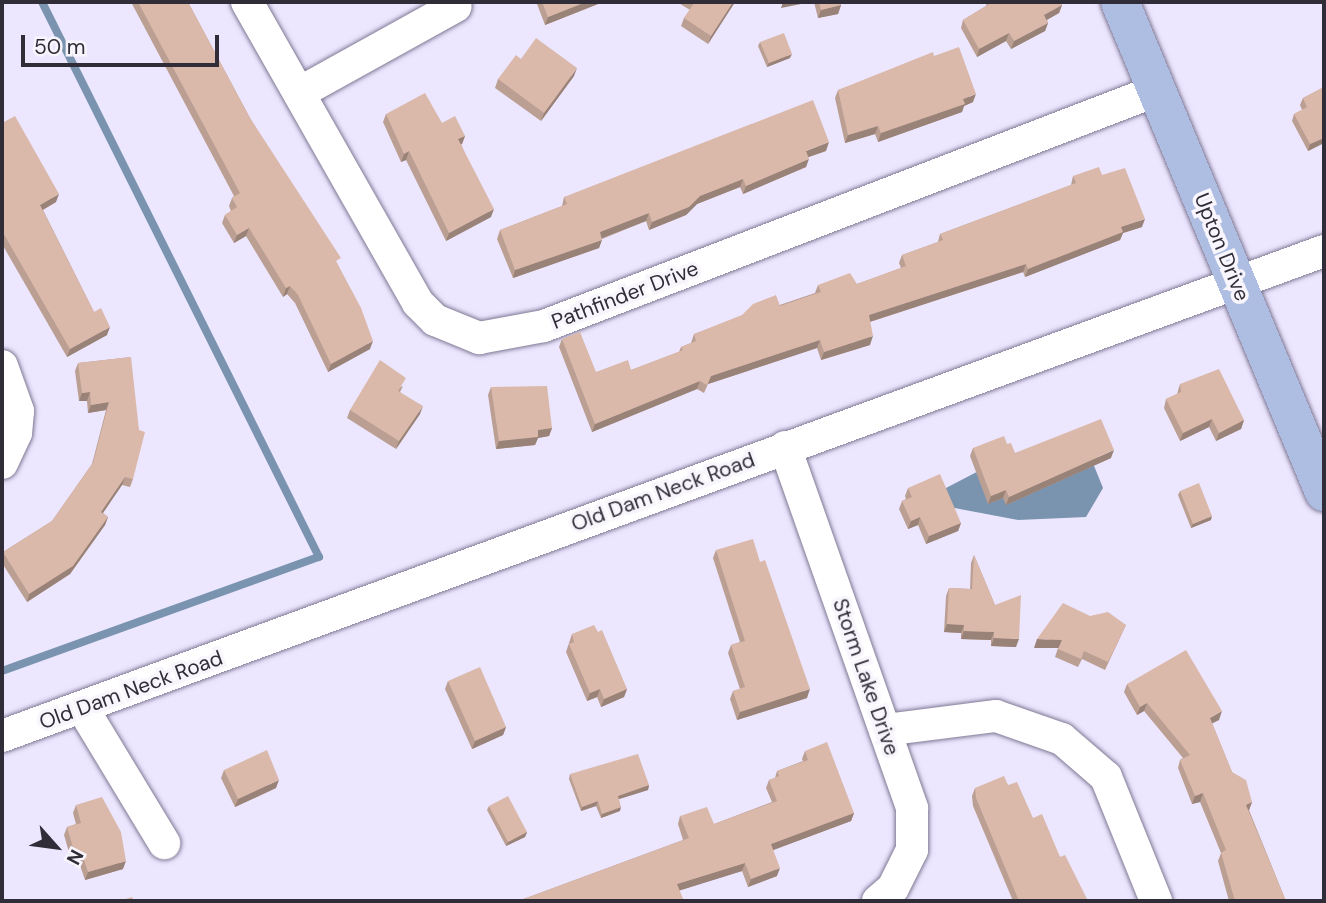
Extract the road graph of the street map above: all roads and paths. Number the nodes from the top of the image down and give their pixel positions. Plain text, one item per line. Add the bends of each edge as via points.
1 (247, 2) edge
2 (1120, 2) edge
3 (456, 6) dead end
4 (1158, 90) junction
5 (299, 93) junction
6 (1324, 251) edge
7 (1237, 282) junction
8 (2, 366) edge
9 (785, 447) junction
10 (2, 463) edge
11 (1324, 492) edge
12 (83, 709) junction
13 (885, 730) junction
14 (2, 736) edge
15 (164, 843) dead end
16 (878, 901) edge
17 (1156, 901) edge

1 - 5 street, Pathfinder Drive
2 - 4 main road, Upton Drive
3 - 5 street
4 - 5 street, Pathfinder Drive via 544,326 479,338 435,320 418,303
4 - 7 main road, Upton Drive
6 - 7 street, Old Dam Neck Road
7 - 9 street, Old Dam Neck Road
7 - 11 main road, Upton Drive
8 - 10 street via 18,411 16,433
9 - 12 street, Old Dam Neck Road
9 - 13 street, Storm Lake Drive
12 - 14 street, Old Dam Neck Road
12 - 15 street
13 - 16 street, Storm Lake Drive via 912,808 915,832 904,872
13 - 17 street via 996,716 1062,738 1106,777

